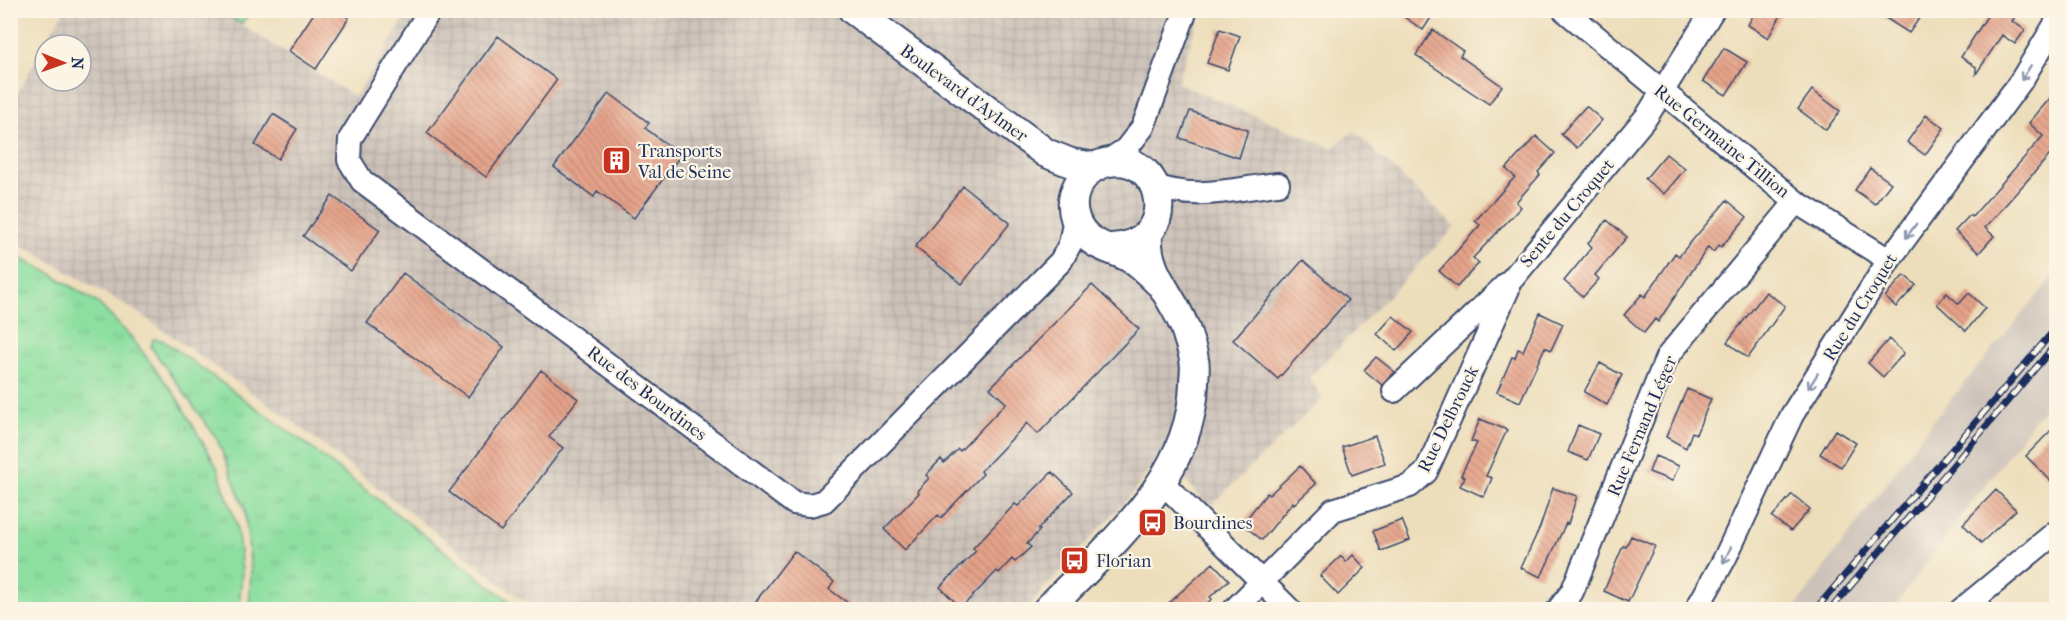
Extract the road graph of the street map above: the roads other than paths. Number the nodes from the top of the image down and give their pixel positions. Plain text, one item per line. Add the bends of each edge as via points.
1 (430, 10) edge
2 (853, 10) edge
3 (1186, 10) edge
4 (1564, 10) edge
5 (1713, 10) edge
6 (2056, 23) edge
7 (1662, 91) junction
8 (1143, 127) junction
9 (1046, 153) junction
10 (1100, 165) junction
11 (1149, 178) junction
12 (1278, 184) dead end
13 (1200, 194) junction
14 (1796, 202) junction
15 (1074, 208) junction
16 (1153, 225) junction
17 (1108, 247) junction
18 (1889, 260) junction
19 (1061, 261) junction
20 (1513, 278) junction
21 (1158, 282) junction
22 (1394, 391) dead end
23 (1162, 482) junction
24 (2056, 532) edge
25 (1262, 581) junction
26 (1047, 609) edge
27 (1234, 609) edge
28 (1290, 609) edge
29 (1558, 609) edge
30 (1696, 609) edge
31 (1961, 609) edge

1 - 19 street, Rue des Bourdines via 350,139 349,160 362,181 794,503 810,505 824,501
2 - 9 street, Boulevard d'Aylmer
3 - 8 street
4 - 7 street, Rue Germaine Tillion
5 - 7 street, Sente du Croquet
6 -> 18 street, Rue du Croquet via 2021,81
7 - 14 street, Rue Germaine Tillion
7 - 20 street, Sente du Croquet via 1647,116
8 - 10 street via 1126,149
8 - 11 street via 1141,152
9 - 10 street, Boulevard d'Aylmer via 1071,163
9 - 15 street, Boulevard d'Aylmer via 1062,174
10 - 11 street via 1125,162
10 - 15 street via 1081,180
11 - 13 street via 1172,192
11 - 16 street via 1158,196
12 - 13 street
13 - 16 street via 1172,205
14 - 18 street, Rue Germaine Tillion
14 - 29 street, Rue Fernand Léger via 1667,357 1572,592
15 - 17 street via 1085,235
15 - 19 street, Rue des Bourdines via 1070,244
16 - 17 street via 1131,245
16 - 21 street via 1150,263
17 - 19 street, Rue des Bourdines via 1084,250
17 - 21 street via 1142,266
18 -> 30 street, Rue du Croquet via 1792,415 1724,560
20 - 22 street, Sente du Croquet
20 - 25 street, Rue Delbrouck via 1426,472 1410,486 1333,510
21 - 23 street via 1183,320 1195,361 1194,403 1185,435
23 - 25 street
23 - 26 street via 1149,503
24 - 31 street
25 - 27 street, Rue Delbrouck
25 - 28 street

